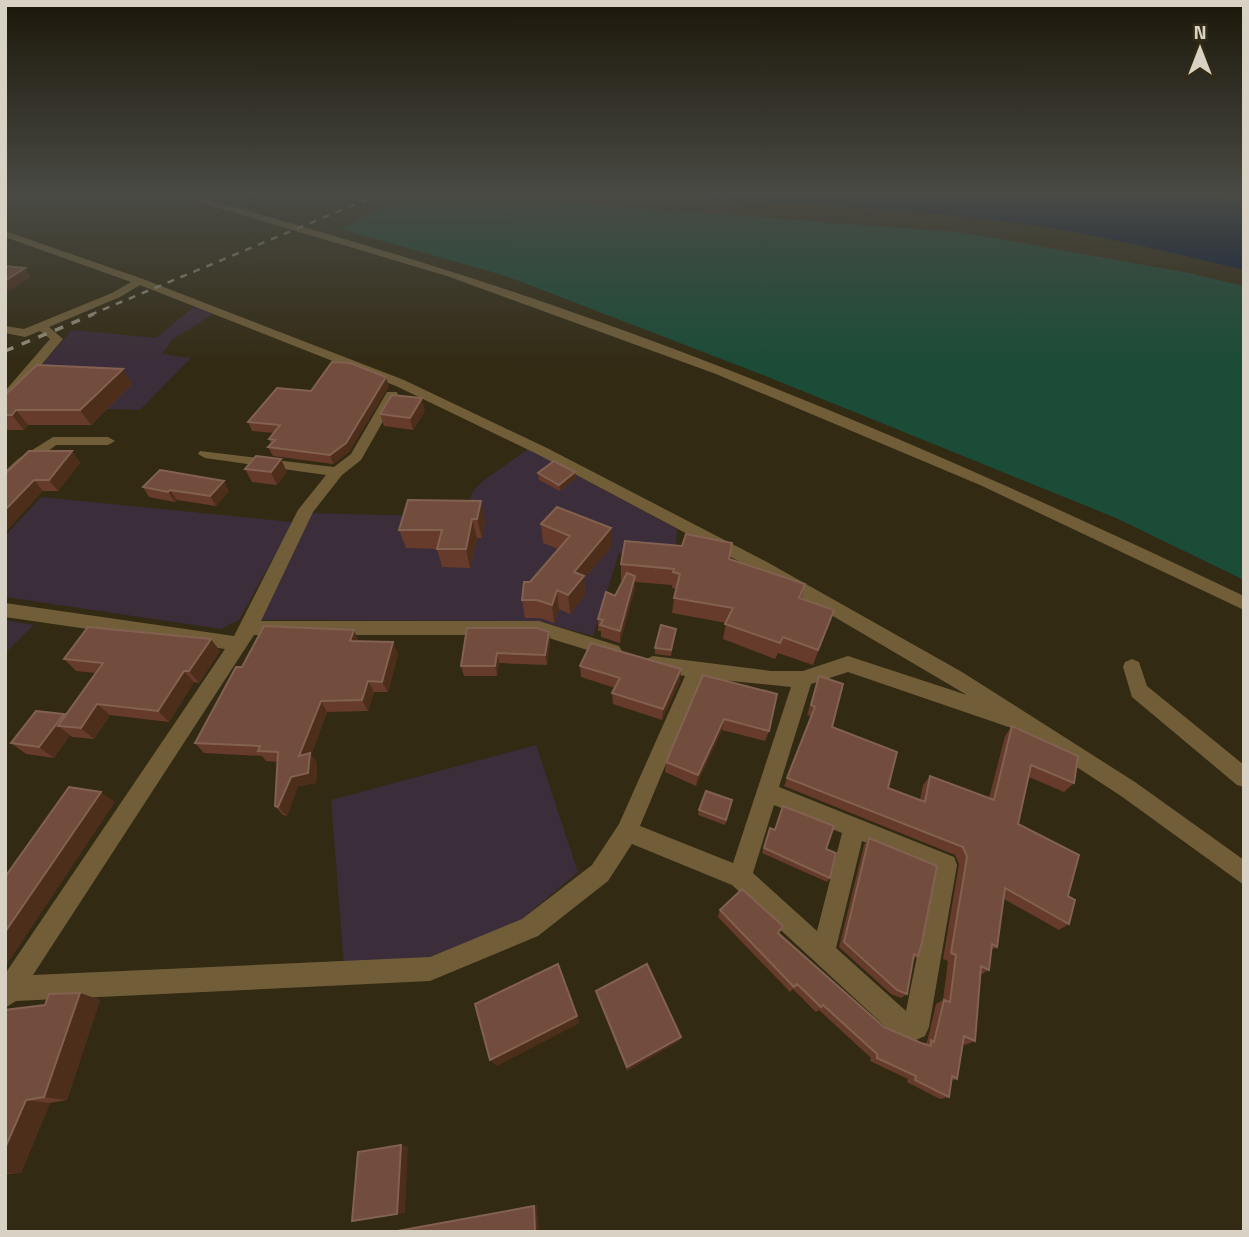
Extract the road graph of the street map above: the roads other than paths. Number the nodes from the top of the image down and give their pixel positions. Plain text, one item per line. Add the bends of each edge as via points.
1 (53, 252) edge
2 (382, 252) edge
3 (139, 281) junction
4 (41, 326) junction
5 (5, 329) edge
6 (400, 383) junction
7 (5, 400) edge
8 (108, 441) dead end
9 (205, 454) dead end
10 (337, 472) junction
11 (5, 480) edge
12 (1244, 604) edge
13 (5, 610) edge
14 (249, 628) junction
15 (237, 644) junction
16 (1132, 667) dead end
17 (696, 671) junction
18 (803, 679) junction
19 (1030, 726) junction
20 (1244, 778) edge
21 (767, 792) junction
22 (854, 828) junction
23 (627, 831) junction
24 (1244, 874) edge
25 (740, 877) junction
26 (823, 953) junction
27 (8, 993) edge

1 - 3 street
2 - 12 street via 684,358 857,427 1055,513
3 - 4 street
3 - 6 street
4 - 5 street via 25,332
4 - 7 street via 57,339
6 - 10 street via 356,457
6 - 19 street via 542,451 761,566 955,677
8 - 11 street via 53,441
9 - 10 street
10 - 14 street via 306,510
13 - 15 street
14 - 15 street
14 - 17 street via 539,628 634,658
15 - 27 street
16 - 20 street via 1139,691
17 - 18 street
17 - 23 street
18 - 19 street via 848,664
18 - 21 street
19 - 24 street via 1128,789
21 - 22 street
21 - 25 street
22 - 26 street
22 - 26 street via 946,865 916,1027 898,1021
23 - 25 street
23 - 27 street via 600,873 530,928 430,969
25 - 26 street

